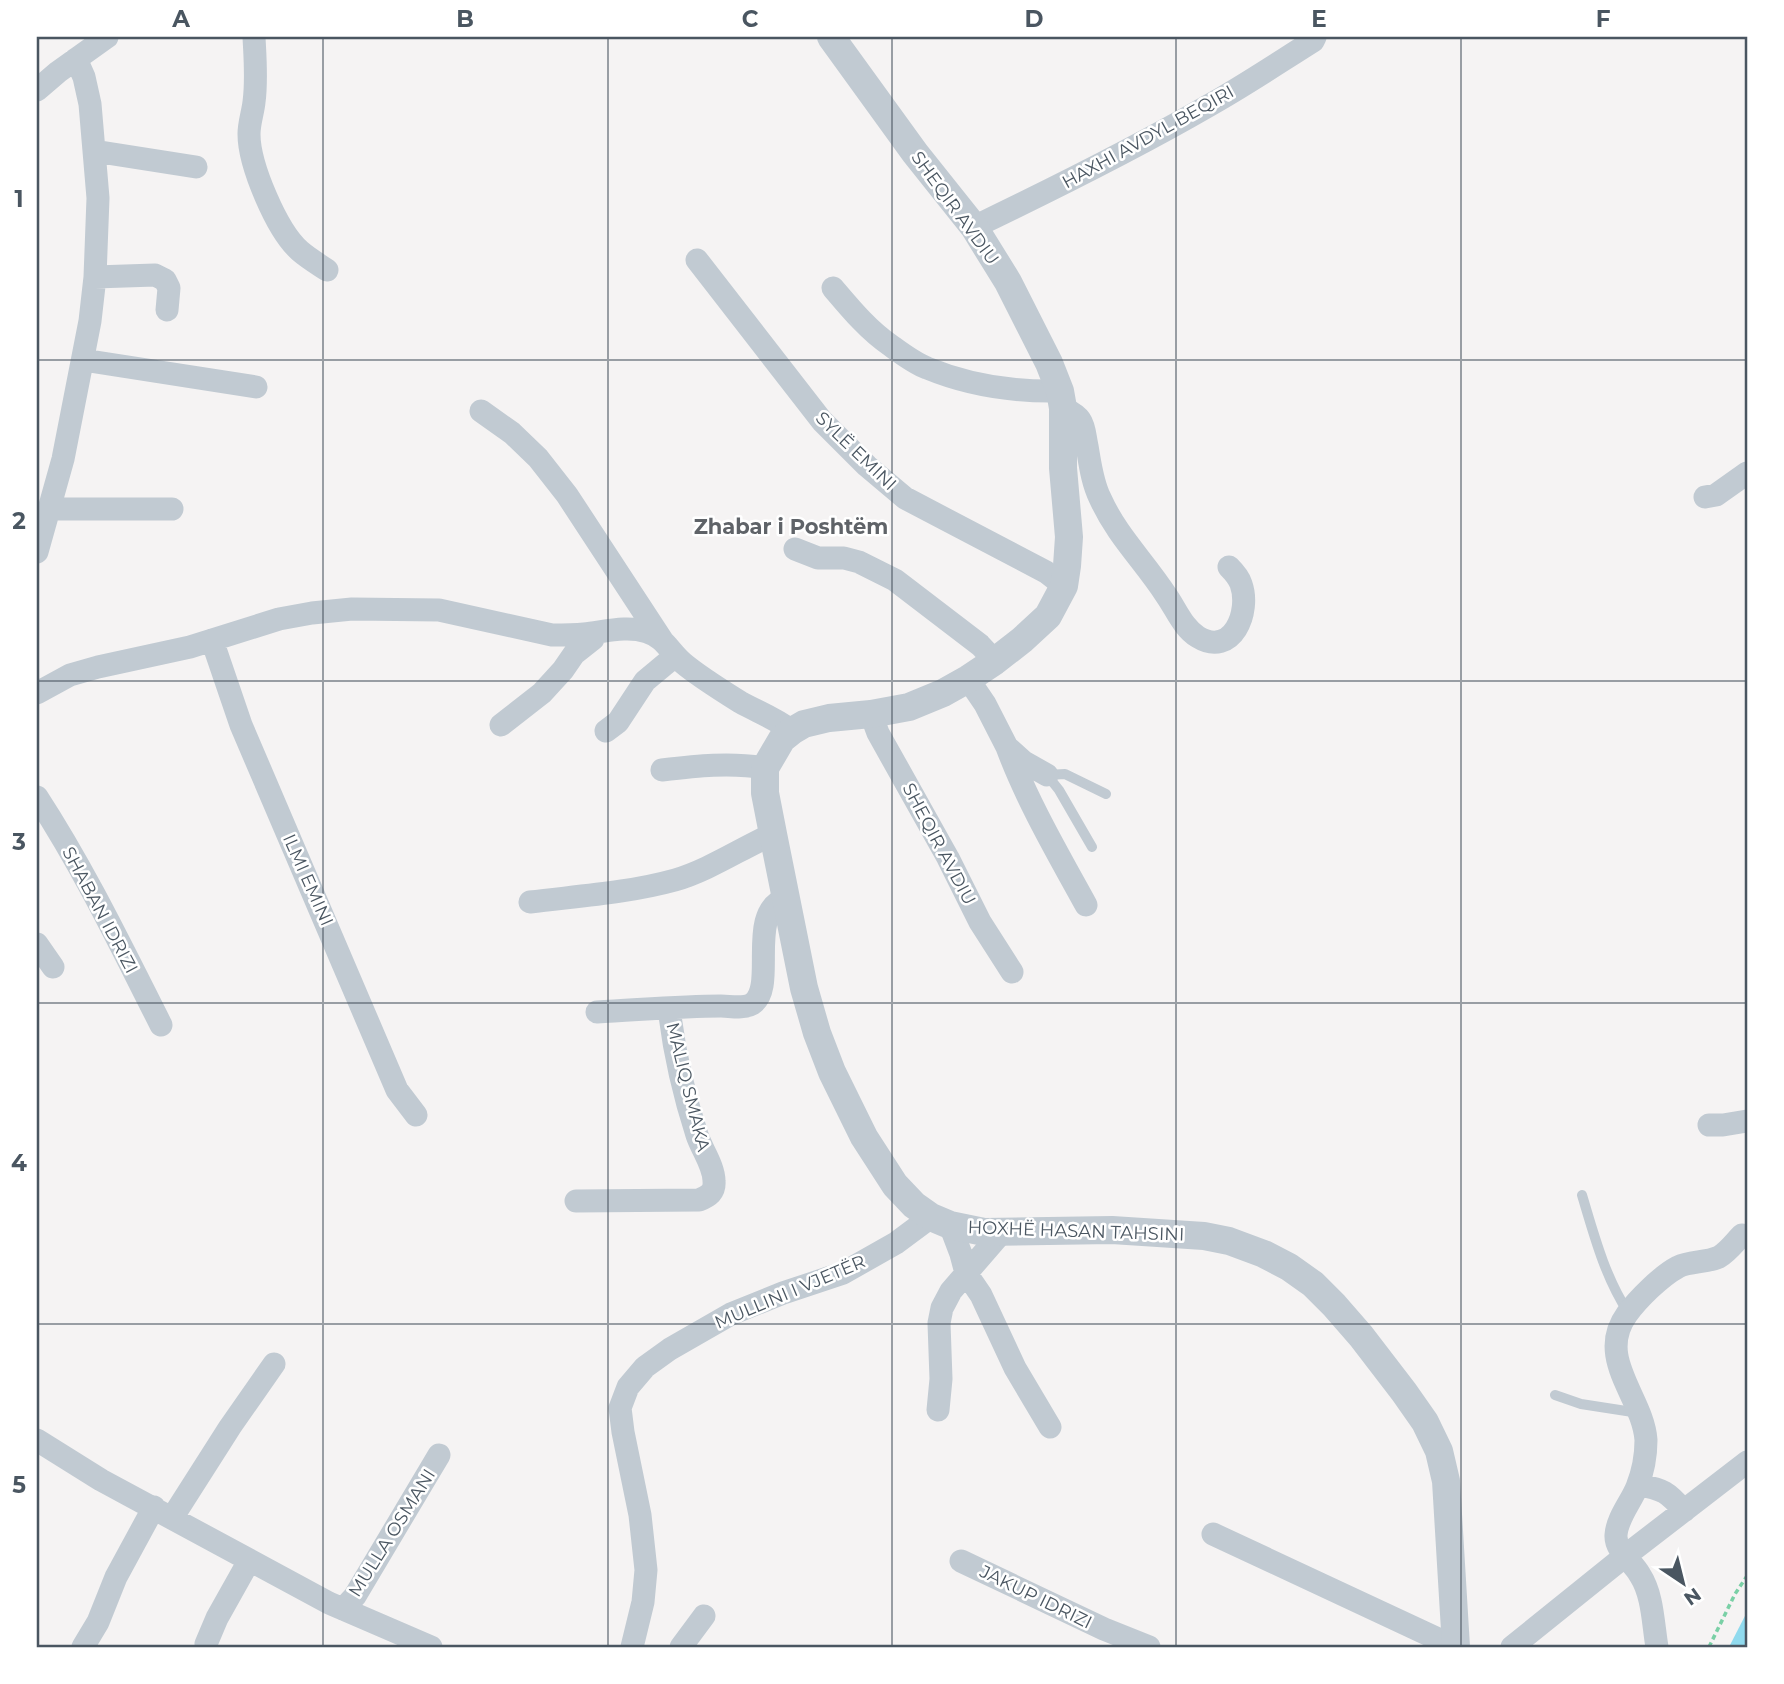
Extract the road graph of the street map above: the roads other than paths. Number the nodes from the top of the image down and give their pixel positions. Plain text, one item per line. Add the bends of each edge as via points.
1 (107, 37) edge
2 (254, 37) edge
3 (831, 37) edge
4 (1315, 37) edge
5 (76, 59) junction
6 (37, 90) edge
7 (94, 151) junction
8 (197, 167) dead end
9 (974, 227) junction
10 (698, 261) dead end
11 (327, 270) dead end
12 (95, 277) junction
13 (833, 288) dead end
14 (167, 310) dead end
15 (83, 360) junction
16 (256, 387) dead end
17 (1061, 400) junction
18 (481, 411) dead end
19 (1747, 473) edge
20 (1705, 497) dead end
21 (48, 509) junction
22 (173, 509) dead end
23 (795, 549) dead end
24 (37, 552) edge
25 (1229, 567) dead end
26 (1064, 586) junction
27 (595, 632) junction
28 (212, 640) junction
29 (669, 648) junction
30 (995, 661) junction
31 (968, 679) junction
32 (37, 694) edge
33 (871, 714) junction
34 (501, 725) dead end
35 (606, 731) dead end
36 (792, 731) junction
37 (1007, 747) junction
38 (765, 768) junction
39 (662, 770) dead end
40 (1047, 775) junction
41 (1106, 794) dead end
42 (37, 797) edge
43 (772, 834) junction
44 (1092, 847) dead end
45 (786, 898) junction
46 (530, 902) dead end
47 (1086, 905) dead end
48 (37, 944) edge
49 (53, 967) dead end
50 (1012, 972) dead end
51 (669, 1008) junction
52 (597, 1012) dead end
53 (161, 1025) dead end
54 (416, 1115) dead end
55 (1747, 1122) edge
56 (1709, 1125) dead end
57 (1582, 1195) dead end
58 (576, 1201) dead end
59 (940, 1221) junction
60 (1002, 1232) junction
61 (1742, 1235) dead end
62 (966, 1273) junction
63 (1628, 1312) junction
64 (274, 1364) dead end
65 (1555, 1395) dead end
66 (938, 1410) dead end
67 (1639, 1413) junction
68 (1050, 1427) dead end
69 (37, 1440) edge
70 (1747, 1462) edge
71 (441, 1464) dead end
72 (1638, 1485) junction
73 (1684, 1511) junction
74 (163, 1512) junction
75 (1213, 1534) dead end
76 (1625, 1556) junction
77 (250, 1561) junction
78 (961, 1561) dead end
79 (350, 1613) junction
80 (704, 1616) dead end
81 (207, 1645) edge
82 (83, 1647) edge
83 (431, 1647) edge
84 (632, 1647) edge
85 (681, 1647) edge
86 (1149, 1647) edge
87 (1456, 1647) edge
88 (1512, 1647) edge
89 (1657, 1647) edge

1 - 5 street
2 - 11 street via 249,134 263,193 299,250
3 - 9 street, SHEQIR AVDIU
4 - 9 street, HAXHI AVDYL BEQIRI via 1177,124
5 - 6 street
5 - 7 street via 90,104
7 - 8 street
7 - 12 street via 98,198
9 - 17 street, SHEQIR AVDIU via 1009,282 1049,363
10 - 26 street, SYLË EMINI via 822,421 867,466 905,498 1037,567
12 - 14 street via 155,275 165,279
12 - 15 street
13 - 17 street via 888,344 925,367
15 - 16 street
15 - 21 street
17 - 25 street, SHEQIR AVDIU via 1083,426 1098,495 1112,523 1189,631 1207,642 1226,640 1241,617 1241,584
17 - 26 street, SHEQIR AVDIU via 1069,537
18 - 29 street via 538,458
19 - 20 street via 1716,495
21 - 22 street
21 - 24 street
23 - 30 street via 818,558 859,562 895,580
26 - 30 street, SHEQIR AVDIU via 1048,616
27 - 28 street via 552,635 439,610 352,609 279,619
27 - 29 street via 649,632
27 - 34 street via 542,693
28 - 32 street via 70,675
28 - 54 street, ILMI EMINI via 241,724 397,1090
29 - 35 street via 618,722
29 - 36 street via 696,673
30 - 31 street, SHEQIR AVDIU
31 - 33 street, SHEQIR AVDIU via 909,706
31 - 37 street
33 - 36 street, SHEQIR AVDIU via 829,718
33 - 50 street, SHEQIR AVDIU via 980,922
36 - 38 street
37 - 40 street
37 - 47 street
38 - 39 street via 746,764
38 - 43 street, HOXHË HASAN TAHSINI
40 - 41 lane via 1065,774
40 - 44 lane
42 - 53 street, SHABAN IDRIZI
43 - 45 street, HOXHË HASAN TAHSINI
43 - 46 street via 676,880
45 - 51 street, MALIQ SMAKA via 778,901 768,918 762,982 755,1002
45 - 59 street, HOXHË HASAN TAHSINI via 804,988 832,1072 864,1137 895,1185 914,1205
48 - 49 street
51 - 52 street, MALIQ SMAKA
51 - 58 street, MALIQ SMAKA via 696,1133 715,1180 713,1191 699,1200
55 - 56 street
57 - 63 lane via 1606,1271
59 - 60 street, HOXHË HASAN TAHSINI
59 - 62 street via 961,1254
59 - 84 street, MULLINI I VJETËR via 843,1273 732,1314 670,1349 628,1387 620,1408 646,1570
60 - 62 street
60 - 87 street, HOXHË HASAN TAHSINI via 1112,1230 1204,1236 1264,1254 1313,1284 1404,1392 1438,1451 1446,1482
61 - 63 street via 1720,1256 1679,1267 1664,1277
62 - 66 street via 942,1308
62 - 68 street
63 - 67 street via 1616,1348
64 - 74 street
65 - 67 lane
67 - 72 street via 1646,1437
69 - 74 street, MULLA OSMANI
70 - 73 street
71 - 79 street, MULLA OSMANI via 365,1598
72 - 73 street via 1658,1488
72 - 76 street via 1616,1534
73 - 76 street
74 - 77 street, MULLA OSMANI
74 - 82 street via 116,1577
75 - 87 street, HOXHË HASAN TAHSINI
76 - 88 street
76 - 89 street via 1648,1592
77 - 79 street, MULLA OSMANI
77 - 81 street
78 - 86 street, JAKUP IDRIZI
79 - 83 street, MULLA OSMANI
80 - 85 street

